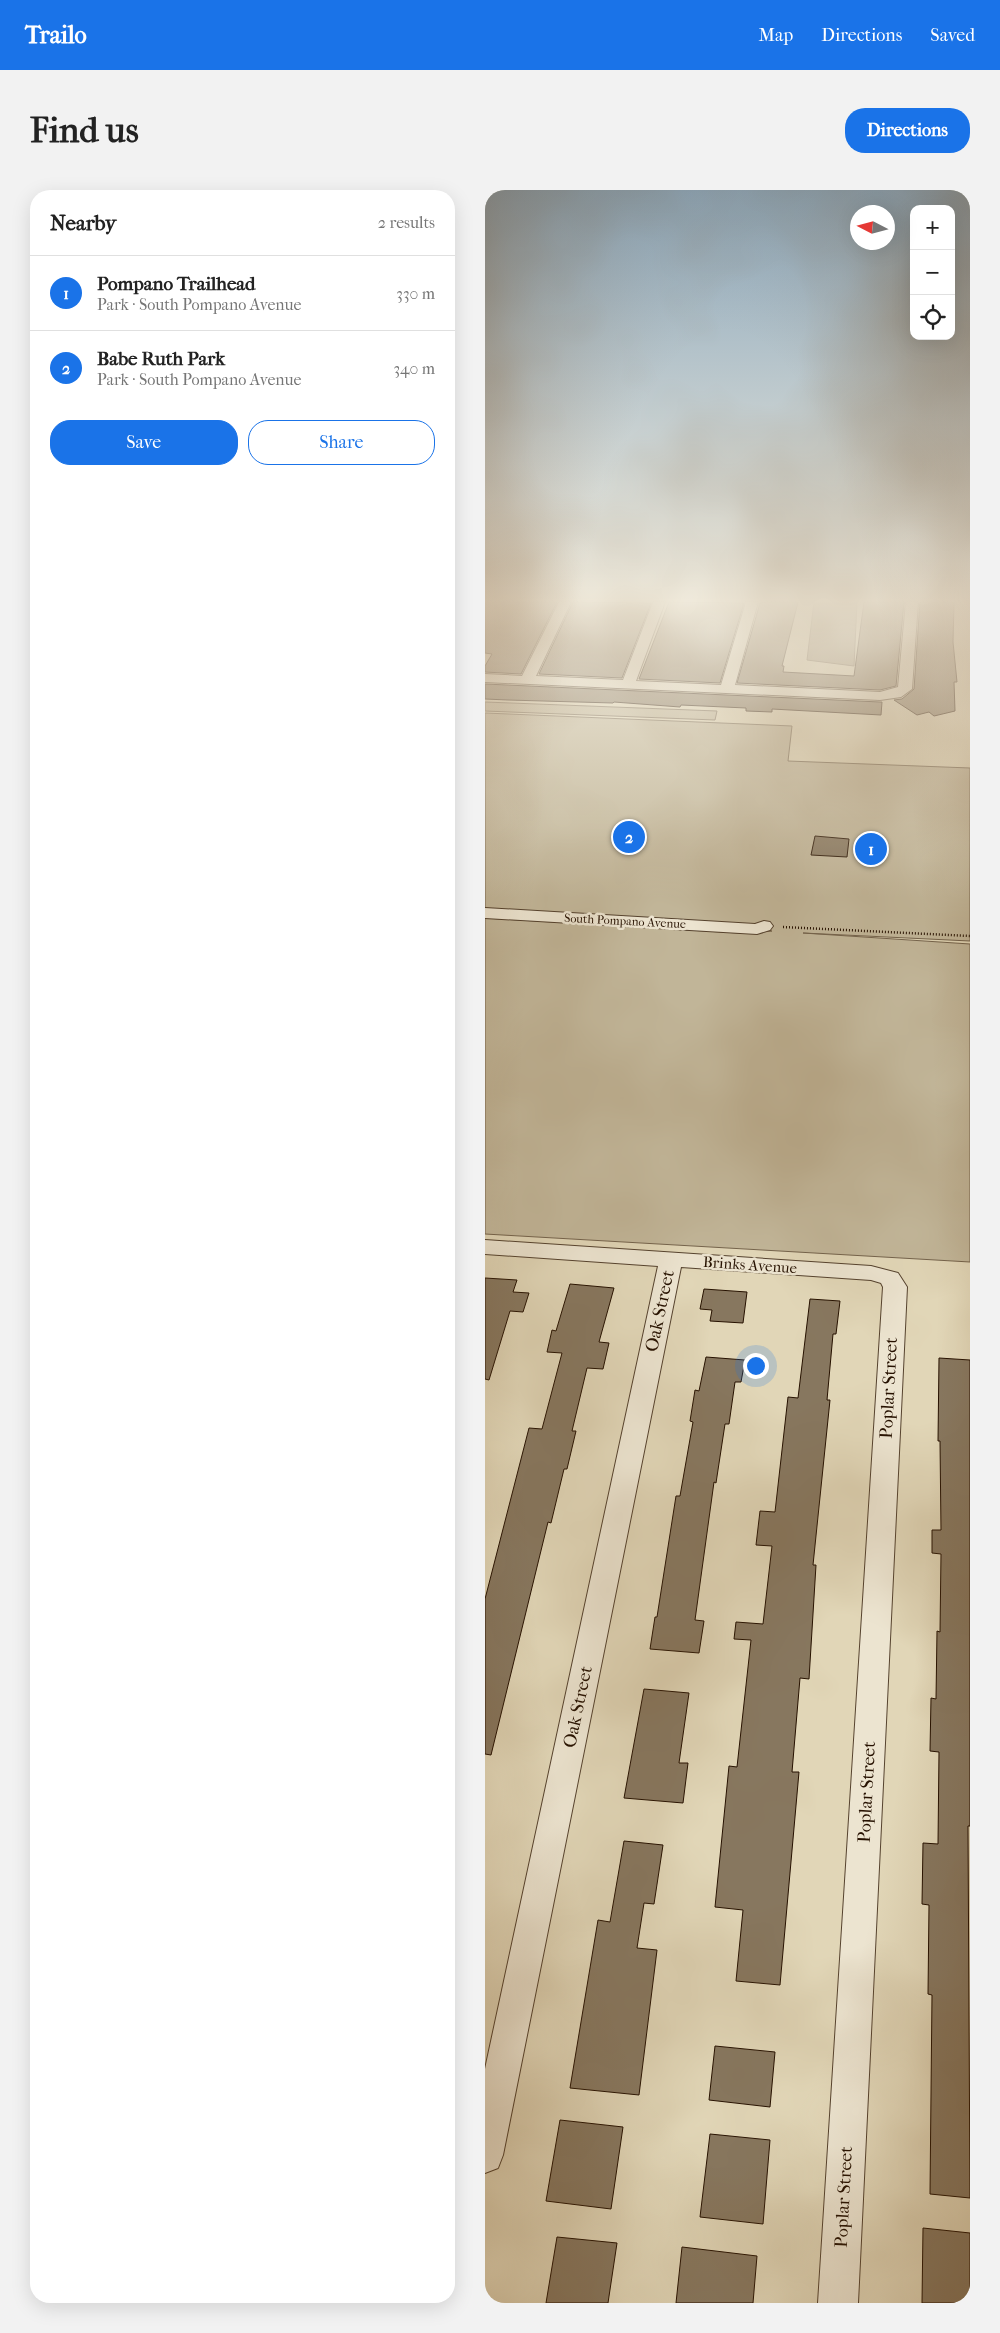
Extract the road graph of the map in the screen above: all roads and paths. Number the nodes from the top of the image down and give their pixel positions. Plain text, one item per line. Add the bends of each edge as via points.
1 (485, 913) edge
2 (765, 926) joint
3 (970, 936) edge
4 (485, 1247) edge
5 (671, 1260) junction
6 (892, 1282) joint
7 (485, 2155) edge
8 (838, 2303) edge

1 - 2 street, South Pompano Avenue via 757,929
2 - 3 path
4 - 5 street, Brinks Avenue
5 - 6 street, Brinks Avenue via 871,1273 883,1275
5 - 7 street, Oak Street
6 - 8 street, Poplar Street via 895,1286

